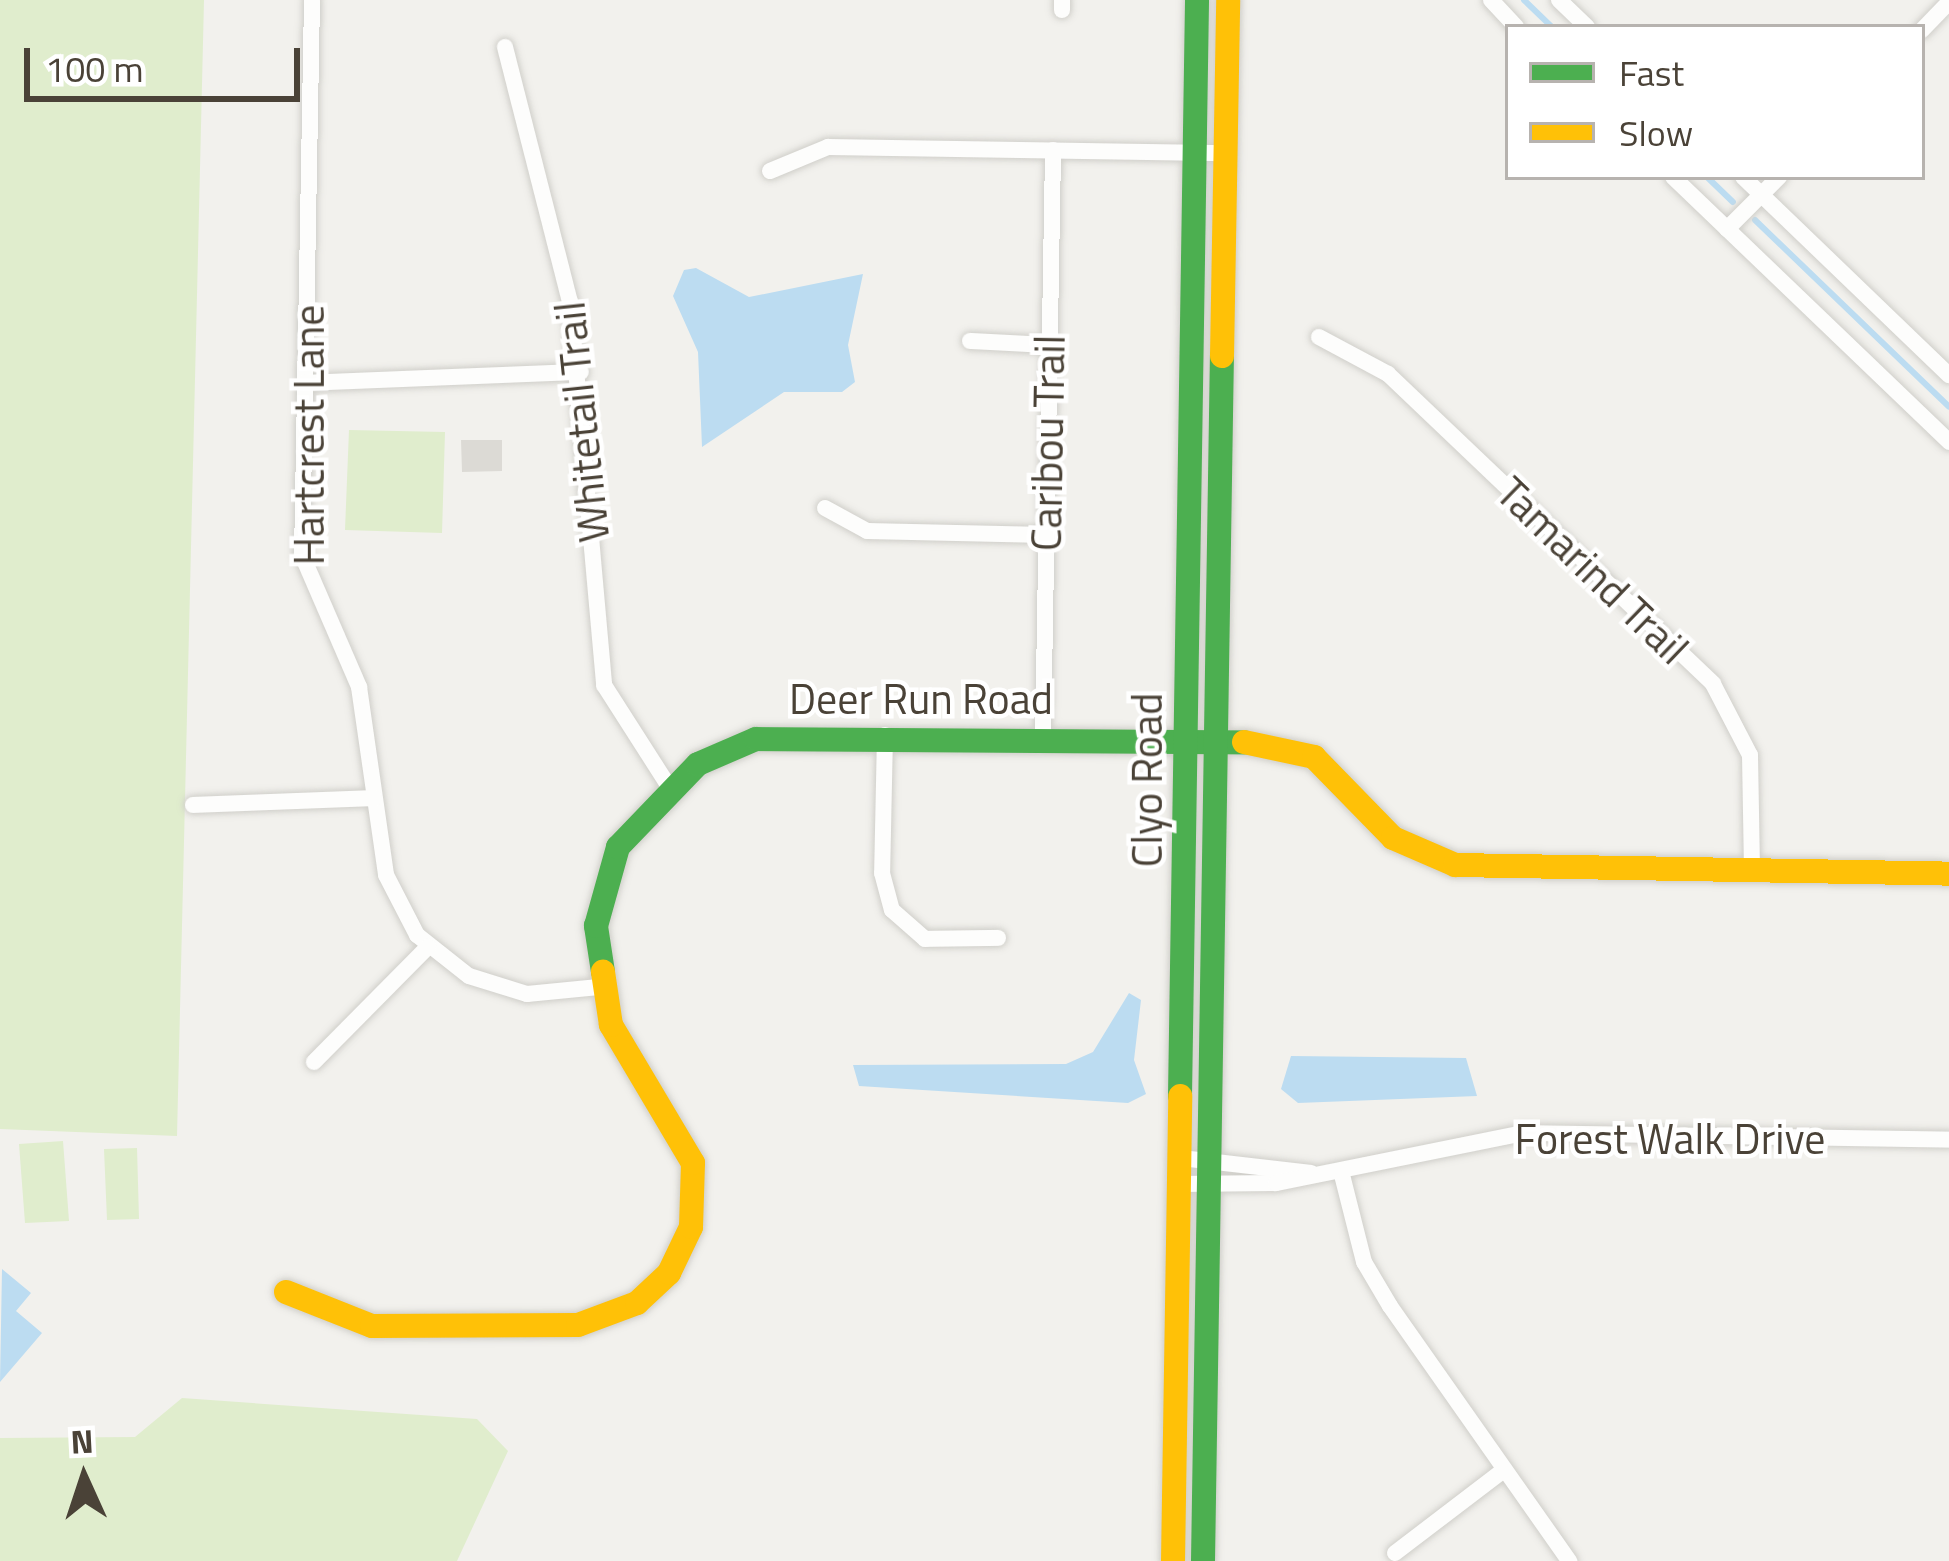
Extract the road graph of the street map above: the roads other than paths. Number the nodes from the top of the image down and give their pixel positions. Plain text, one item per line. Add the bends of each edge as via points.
1 (312, 0) edge
2 (1197, 0) edge
3 (1228, 0) edge
4 (1491, 0) edge
5 (1558, 0) edge
6 (1949, 2) edge
7 (1513, 24) edge
8 (1584, 24) edge
9 (1925, 27) edge
10 (505, 47) dead end
11 (1053, 150) junction
12 (1194, 153) junction
13 (1227, 153) junction
14 (770, 171) dead end
15 (1675, 180) edge
16 (1746, 180) edge
17 (1776, 180) edge
18 (1761, 195) junction
19 (1727, 229) junction
20 (1319, 337) dead end
21 (970, 340) dead end
22 (1049, 344) junction
23 (581, 372) junction
24 (1949, 376) edge
25 (304, 383) junction
26 (1949, 442) edge
27 (825, 508) dead end
28 (1046, 535) junction
29 (885, 735) junction
30 (1042, 737) junction
31 (1184, 738) junction
32 (1220, 740) junction
33 (668, 785) junction
34 (374, 798) junction
35 (193, 806) dead end
36 (1752, 871) junction
37 (1949, 874) edge
38 (998, 938) dead end
39 (428, 947) junction
40 (599, 987) junction
41 (314, 1062) dead end
42 (1949, 1140) edge
43 (1180, 1171) junction
44 (1210, 1172) junction
45 (1341, 1172) junction
46 (286, 1292) dead end
47 (1504, 1470) junction
48 (1395, 1553) dead end
49 (1173, 1561) edge
50 (1203, 1561) edge
51 (1570, 1561) edge

1 - 25 street, Hartcrest Lane
2 - 12 street, Clyo Road
3 - 13 street, Clyo Road
4 - 7 street
5 - 8 street
6 - 9 street
10 - 23 street, Whitetail Trail via 555,223
11 - 12 street
11 - 14 street via 828,147
11 - 22 street, Caribou Trail
12 - 13 street
12 - 31 street, Clyo Road
13 - 32 street, Clyo Road
15 - 19 street
16 - 18 street
17 - 18 street
18 - 19 street
18 - 24 street
19 - 26 street
20 - 36 street, Tamarind Trail via 1388,374 1713,684 1750,755
21 - 22 street
22 - 28 street, Caribou Trail
23 - 25 street
23 - 33 street, Whitetail Trail via 604,685
25 - 34 street, Hartcrest Lane via 302,555 359,687
27 - 28 street via 867,531
28 - 30 street, Caribou Trail
29 - 30 street, Deer Run Road
29 - 33 street, Deer Run Road via 756,739
29 - 38 street via 882,873 892,910 925,939
30 - 31 street, Deer Run Road
31 - 32 street, Deer Run Road
31 - 43 street, Clyo Road
32 - 36 street, Deer Run Road via 1314,757 1428,859
32 - 44 street, Clyo Road
33 - 40 street, Deer Run Road via 629,829 603,887
34 - 35 street
34 - 39 street, Hartcrest Lane via 386,874
36 - 37 street, Deer Run Road
39 - 40 street, Hartcrest Lane via 497,988
39 - 41 street
40 - 46 street, Deer Run Road via 624,1051 679,1123 694,1163 691,1227 653,1290 578,1325 392,1327 348,1322
42 - 45 street, Forest Walk Drive via 1525,1133
43 - 44 street, Forest Walk Drive
43 - 44 street
43 - 49 street, Clyo Road
44 - 45 street, Forest Walk Drive
44 - 50 street, Clyo Road
45 - 47 street via 1364,1262
47 - 48 street
47 - 51 street

